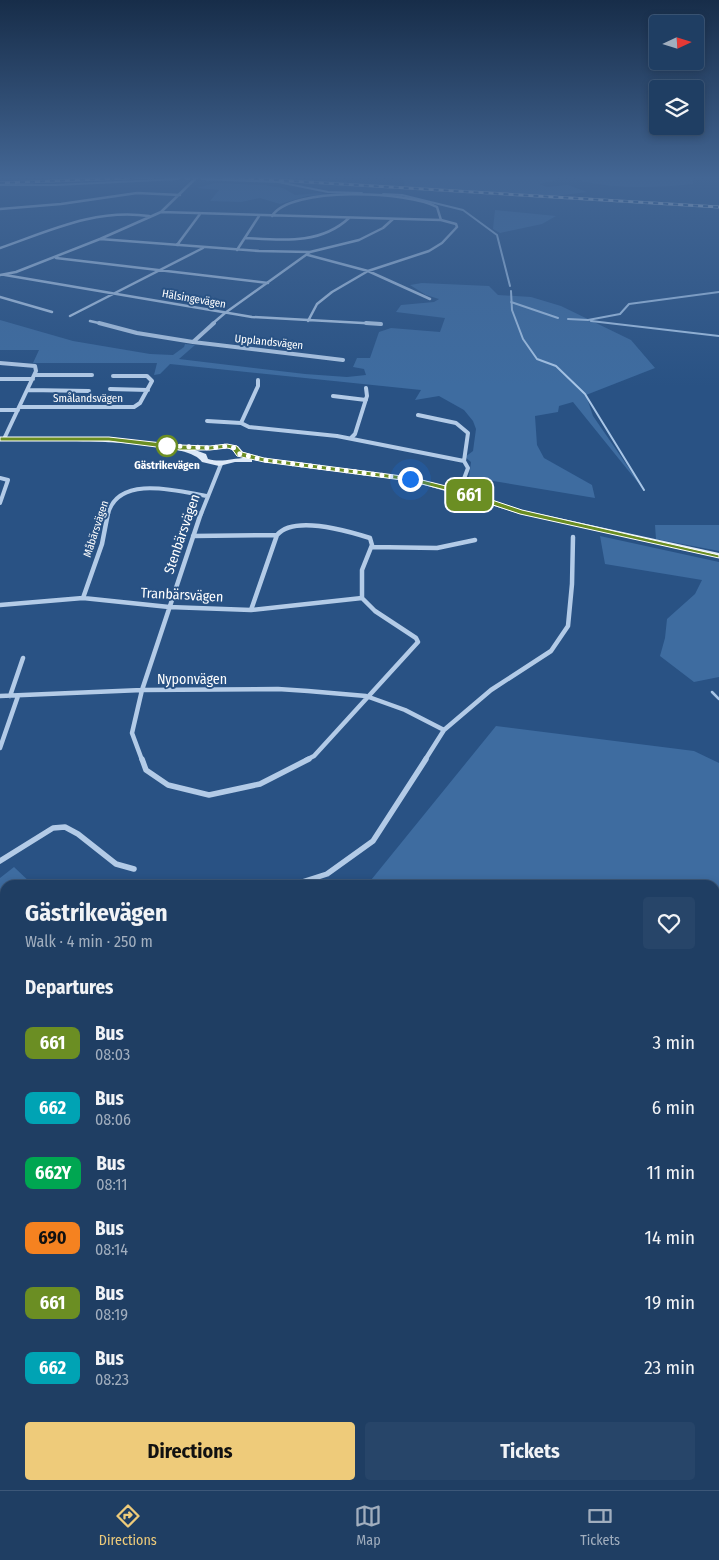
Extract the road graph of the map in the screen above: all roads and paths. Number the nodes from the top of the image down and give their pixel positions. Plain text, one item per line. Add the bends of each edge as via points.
1 (80, 247) edge
2 (191, 247) edge
3 (239, 247) edge
4 (336, 247) edge
5 (438, 247) edge
6 (205, 248) junction
7 (237, 250) junction
8 (309, 254) junction
9 (53, 257) junction
10 (162, 270) junction
11 (368, 271) junction
12 (0, 275) edge
13 (5, 275) junction
14 (268, 283) junction
15 (114, 294) junction
16 (0, 297) edge
17 (430, 298) dead end
18 (52, 312) dead end
19 (225, 313) junction
20 (70, 316) dead end
21 (90, 321) dead end
22 (308, 321) junction
23 (381, 324) dead end
24 (193, 342) junction
25 (343, 360) dead end
26 (0, 364) edge
27 (35, 375) junction
28 (92, 376) dead end
29 (113, 376) dead end
30 (0, 379) edge
31 (32, 380) junction
32 (258, 380) dead end
33 (366, 388) dead end
34 (110, 389) dead end
35 (28, 390) junction
36 (148, 390) junction
37 (89, 391) dead end
38 (333, 396) dead end
39 (366, 400) junction
40 (18, 409) junction
41 (0, 410) edge
42 (418, 415) dead end
43 (207, 421) dead end
44 (241, 424) junction
45 (351, 438) junction
46 (2, 439) edge
47 (180, 448) junction
48 (210, 448) junction
49 (203, 456) junction
50 (237, 457) junction
51 (464, 461) junction
52 (218, 466) junction
53 (0, 478) edge
54 (459, 492) junction
55 (207, 496) junction
56 (0, 503) edge
57 (277, 534) junction
58 (193, 536) junction
59 (572, 537) dead end
60 (476, 540) dead end
61 (372, 547) junction
62 (719, 556) edge
63 (83, 598) junction
64 (362, 598) junction
65 (0, 605) edge
66 (169, 607) junction
67 (251, 610) junction
68 (23, 658) dead end
69 (142, 690) junction
70 (0, 696) edge
71 (10, 696) junction
72 (18, 696) junction
73 (366, 696) junction
74 (444, 730) junction
75 (0, 748) edge
76 (0, 861) edge
77 (134, 869) dead end
78 (308, 880) edge

1 - 9 street
2 - 6 street
3 - 7 street
4 - 8 street
5 - 11 street
6 - 7 street
6 - 10 street
7 - 8 street
8 - 11 street
8 - 14 street
9 - 10 street
9 - 13 street
10 - 14 street
10 - 15 street
11 - 17 street
11 - 22 street via 319,301
12 - 13 street
13 - 15 street, Hälsingevägen
14 - 19 street
15 - 19 street, Hälsingevägen
15 - 20 street
16 - 18 street
19 - 22 street, Hälsingevägen
19 - 24 street
21 - 24 street, Upplandsvägen via 136,333
22 - 23 street, Hälsingevägen
24 - 25 street, Upplandsvägen
26 - 27 street via 34,366
27 - 28 street, Smålandsvägen
27 - 31 street
29 - 36 street, Smålandsvägen via 147,376 152,381
30 - 31 street
31 - 35 street
32 - 44 street
33 - 39 street
34 - 36 street, Smålandsvägen
35 - 37 street, Smålandsvägen
35 - 40 street
36 - 40 street, Smålandsvägen via 134,407
38 - 39 street
39 - 45 street
40 - 41 street
40 - 46 street
42 - 51 street via 456,423 467,431 469,438
43 - 44 street
44 - 45 street
45 - 51 street
46 - 47 main road via 109,439
47 - 48 main road
47 - 49 main road
48 - 49 main road
48 - 50 main road via 231,446 238,450
49 - 52 main road
50 - 52 main road
50 - 54 main road via 410,479
51 - 54 street via 468,468
52 - 55 street, Stenbärsvägen
53 - 56 street via 8,483
54 - 62 main road via 520,512
55 - 58 street, Stenbärsvägen
55 - 63 street, Måbärsvägen via 150,489 130,491 115,499 109,508 105,535
57 - 58 street
57 - 61 street via 288,526 305,526 370,538
57 - 67 street
58 - 66 street, Stenbärsvägen
59 - 74 street via 568,626 552,651 491,690
60 - 61 street via 462,545
61 - 64 street via 362,570
63 - 65 street, Tranbärsvägen
63 - 66 street, Tranbärsvägen
64 - 67 street, Tranbärsvägen
64 - 73 street, Stenbärsvägen via 418,642
66 - 67 street, Tranbärsvägen
66 - 69 street, Stenbärsvägen
68 - 71 street
69 - 72 street, Nyponvägen
69 - 73 street, Nyponvägen via 278,689
69 - 73 street, Stenbärsvägen via 132,733 146,770 168,786 209,795 260,784 314,756
70 - 71 street, Nyponvägen
71 - 72 street, Nyponvägen
72 - 75 street
73 - 74 street, Nyponvägen via 405,710
74 - 78 street via 373,840 327,874
76 - 77 street via 53,828 65,827 116,864

